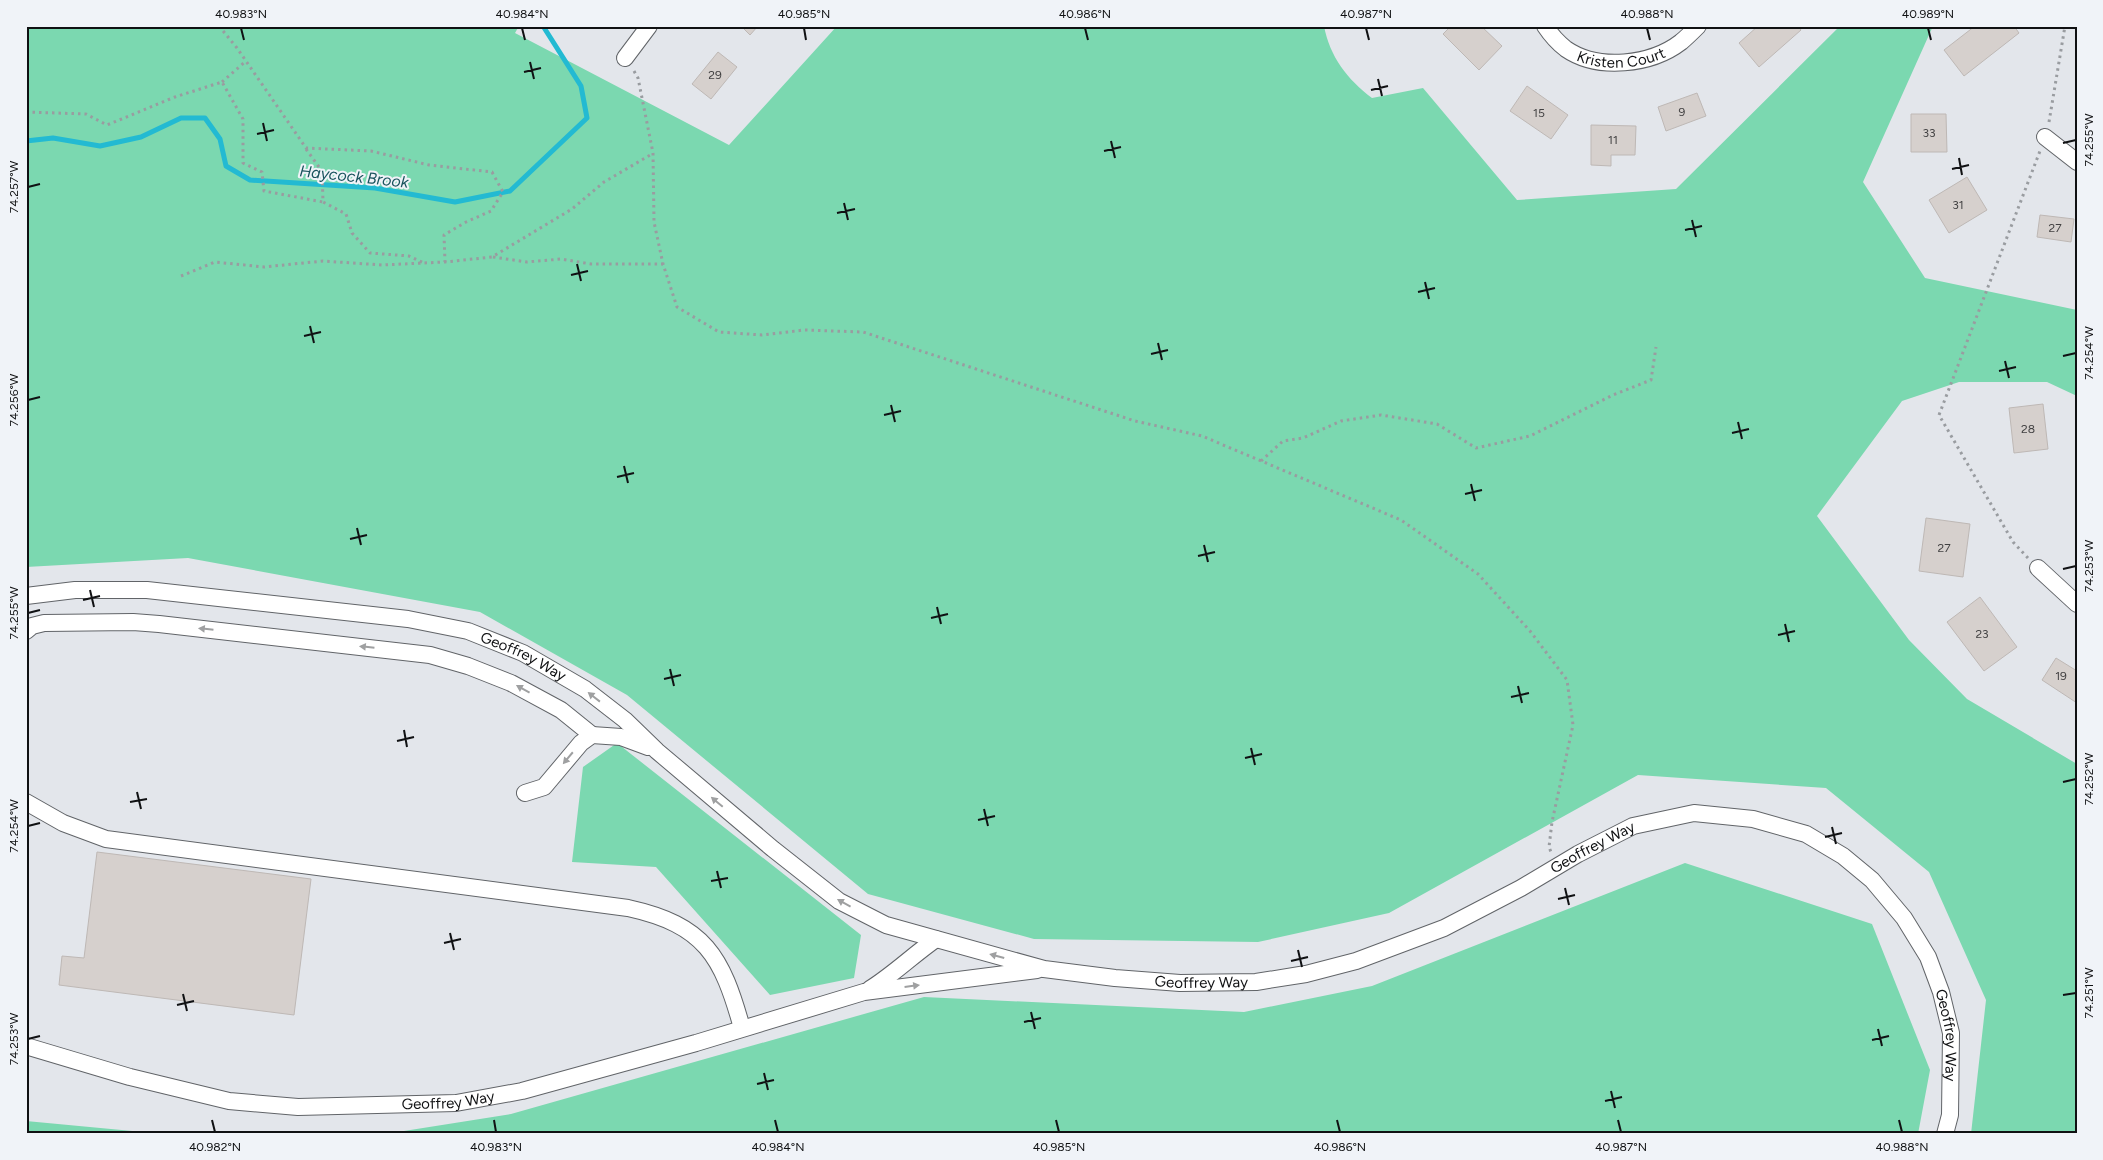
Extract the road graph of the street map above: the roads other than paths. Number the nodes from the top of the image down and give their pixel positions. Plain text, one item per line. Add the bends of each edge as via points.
1 (649, 26) edge
2 (1545, 26) edge
3 (1698, 26) edge
4 (625, 58) road end
5 (2045, 137) road end
6 (2077, 162) edge
7 (2038, 568) road end
8 (26, 596) edge
9 (2077, 604) edge
10 (26, 631) edge
11 (592, 735) junction
12 (657, 751) junction
13 (525, 793) dead end
14 (26, 802) edge
15 (936, 939) junction
16 (1044, 969) junction
17 (864, 992) junction
18 (742, 1028) junction
19 (26, 1046) edge
20 (1945, 1134) edge

1 - 4 street
2 - 3 street, Kristen Court via 1561,45 1584,58 1603,62 1643,59 1663,52
5 - 6 street
7 - 9 street
12 -> 8 street, Geoffrey Way via 625,720 585,689 523,653 468,632 408,619 147,590 75,590
11 -> 10 street via 561,710 511,683 430,655 150,623 44,623
11 - 12 street via 622,736
11 -> 13 street via 581,743 544,787
15 -> 12 street, Geoffrey Way via 886,925 839,901
14 - 18 street via 63,823 106,839 648,912 683,927 712,954 732,990
16 -> 15 street, Geoffrey Way
15 - 17 street, Geoffrey Way via 892,975
17 -> 16 street, Geoffrey Way
16 - 20 street, Geoffrey Way via 1180,983 1256,982 1306,974 1356,961 1444,928 1633,826 1694,813 1753,819 1806,834 1844,856 1872,880 1904,918 1928,957 1951,1034 1950,1115
17 - 18 street, Geoffrey Way
18 - 19 street, Geoffrey Way via 522,1091 456,1103 396,1105 298,1107 229,1101 130,1077

